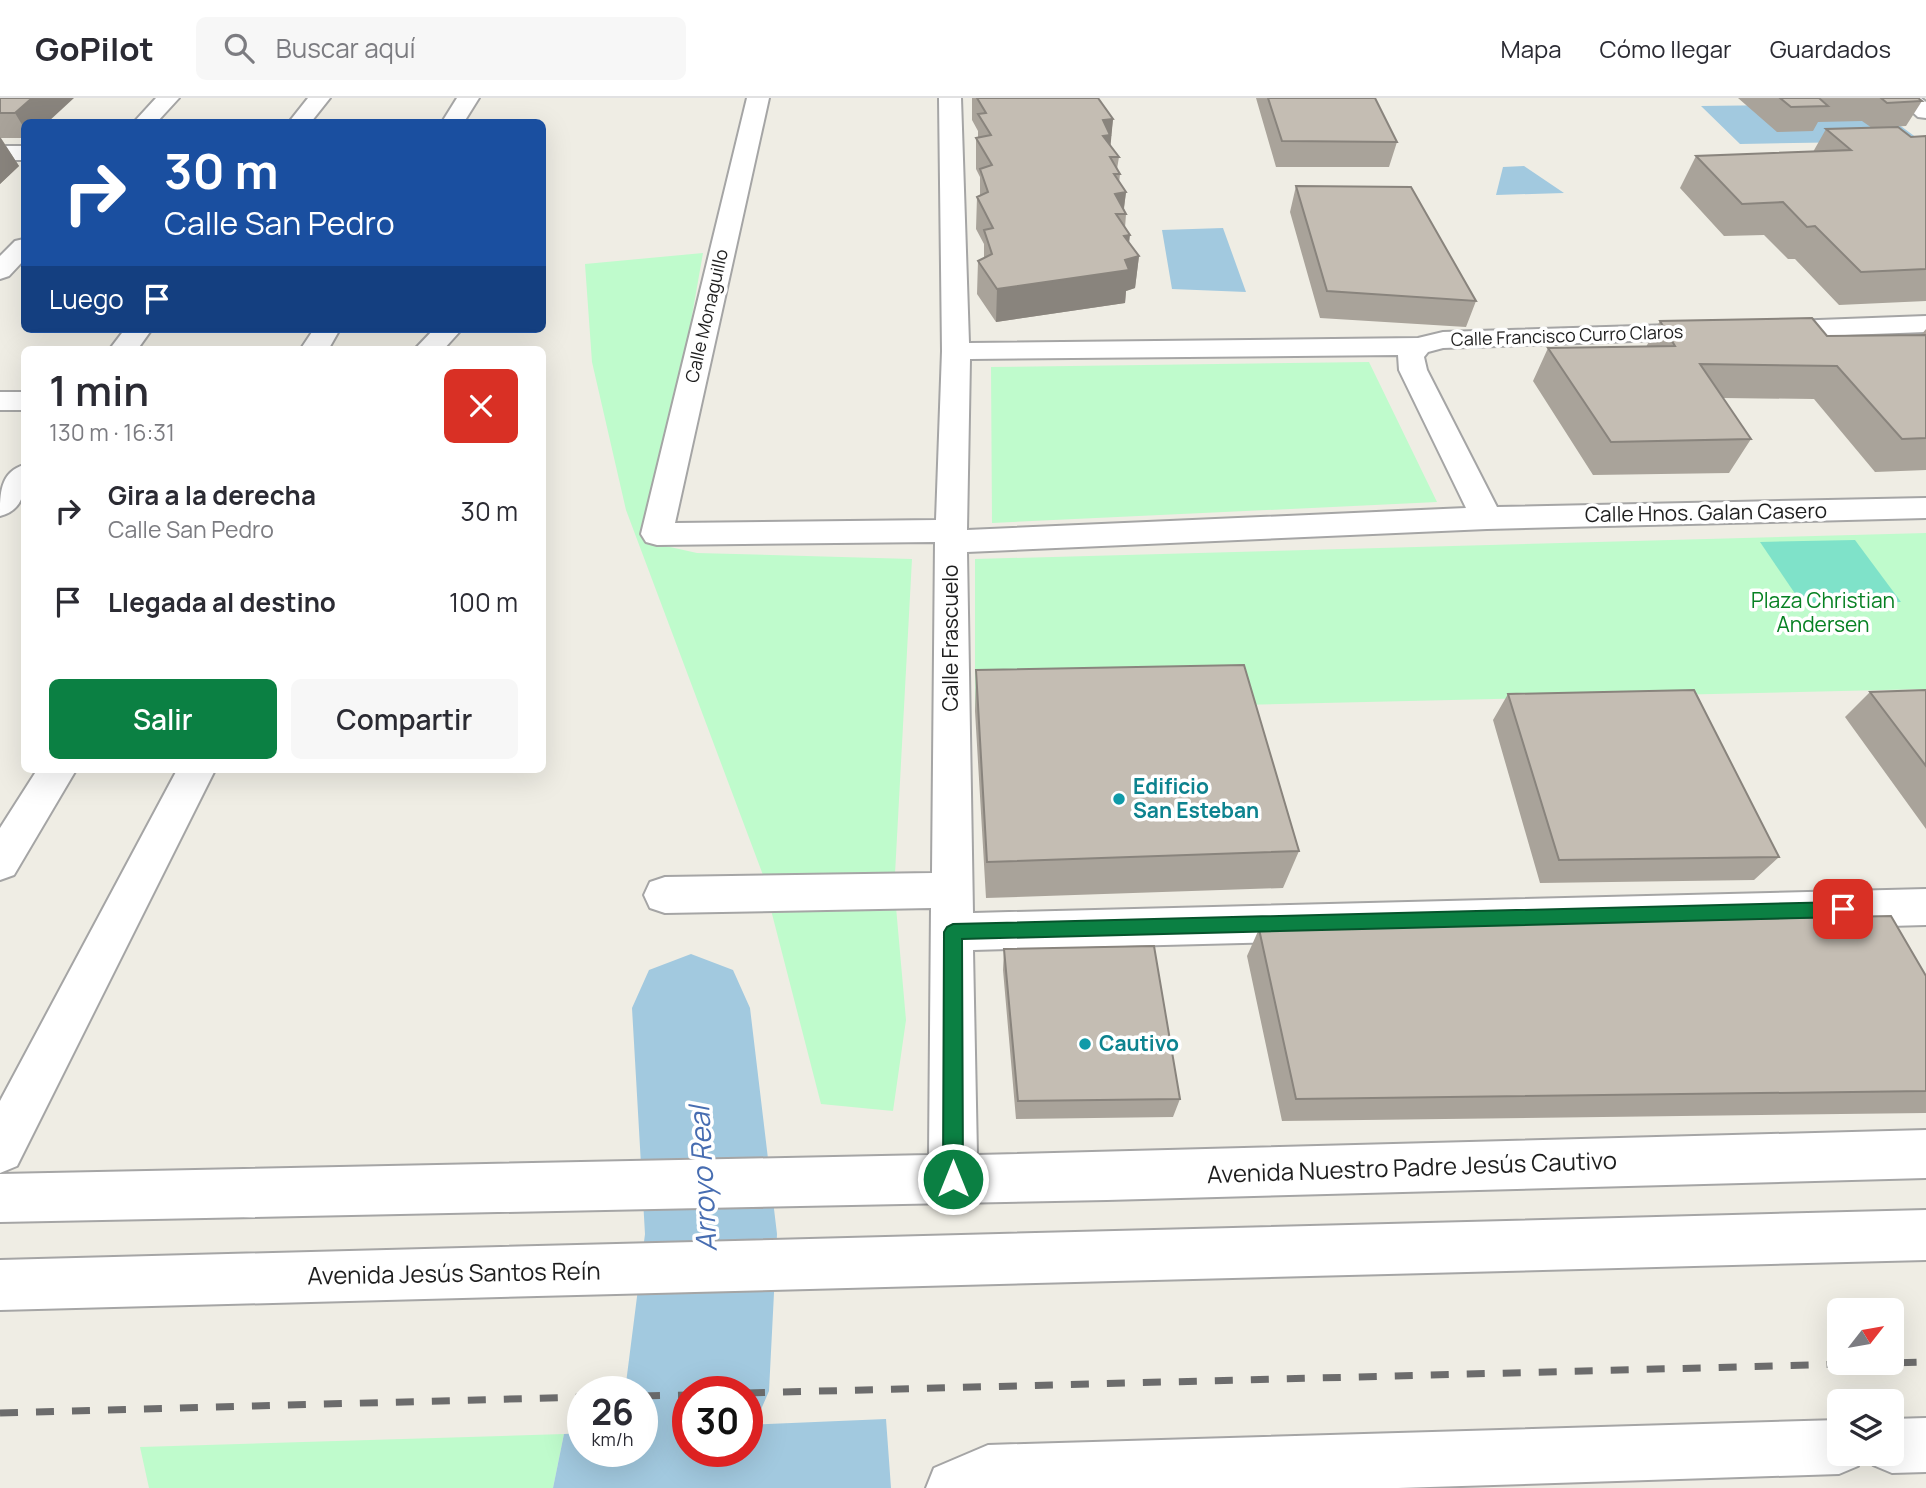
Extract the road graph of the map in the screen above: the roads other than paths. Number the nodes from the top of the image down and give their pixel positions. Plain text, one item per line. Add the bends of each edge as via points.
1 (168, 98) edge
2 (319, 98) edge
3 (468, 98) edge
4 (758, 98) edge
5 (950, 98) edge
6 (1908, 98) edge
7 (1926, 113) edge
8 (148, 119) edge
9 (302, 119) edge
10 (455, 119) edge
11 (0, 153) edge
12 (21, 153) edge
13 (0, 243) edge
14 (21, 245) edge
15 (21, 248) edge
16 (0, 271) edge
17 (1926, 324) edge
18 (445, 333) edge
19 (1418, 345) junction
20 (432, 346) edge
21 (956, 351) junction
22 (0, 401) edge
23 (21, 401) edge
24 (21, 479) edge
25 (0, 506) edge
26 (1926, 509) edge
27 (1487, 518) junction
28 (657, 534) joint
29 (951, 537) junction
30 (55, 773) edge
31 (194, 773) edge
32 (0, 863) edge
33 (952, 890) junction
34 (665, 895) dead end
35 (1926, 907) edge
36 (953, 932) junction
37 (0, 1149) edge
38 (1926, 1154) edge
39 (953, 1179) junction
40 (0, 1198) edge
41 (1926, 1236) edge
42 (0, 1285) edge
43 (1926, 1445) edge
44 (1904, 1446) edge
45 (1827, 1447) edge
46 (954, 1488) edge

1 - 8 street
2 - 9 street
3 - 10 street
4 - 28 street, Calle Monaguillo
5 - 21 street, Calle Frascuelo
6 - 7 street
11 - 12 street
13 - 14 street
15 - 16 street
17 - 19 street, Calle Francisco Curro Claros via 1443,340
18 - 20 street
19 - 21 street, Calle Francisco Curro Claros
19 - 27 street via 1410,357 1413,370
21 - 29 street, Calle Frascuelo
22 - 23 street
24 - 25 street
26 - 27 street, Calle Hnos. Galan Casero
27 - 29 street, Calle Hnos. Galan Casero
28 - 29 street, Calle Hnos. Galan Casero
29 - 33 street, Calle Frascuelo
30 - 32 street
31 - 37 street
33 - 34 street
33 - 36 street, Calle Frascuelo
35 - 36 street
36 - 39 street, Calle Frascuelo
38 - 39 street, Avenida Nuestro Padre Jesús Cautivo
39 - 40 street, Avenida Nuestro Padre Jesús Cautivo
41 - 42 street, Avenida Jesús Santos Reín
43 - 44 street
45 - 46 street via 989,1473

